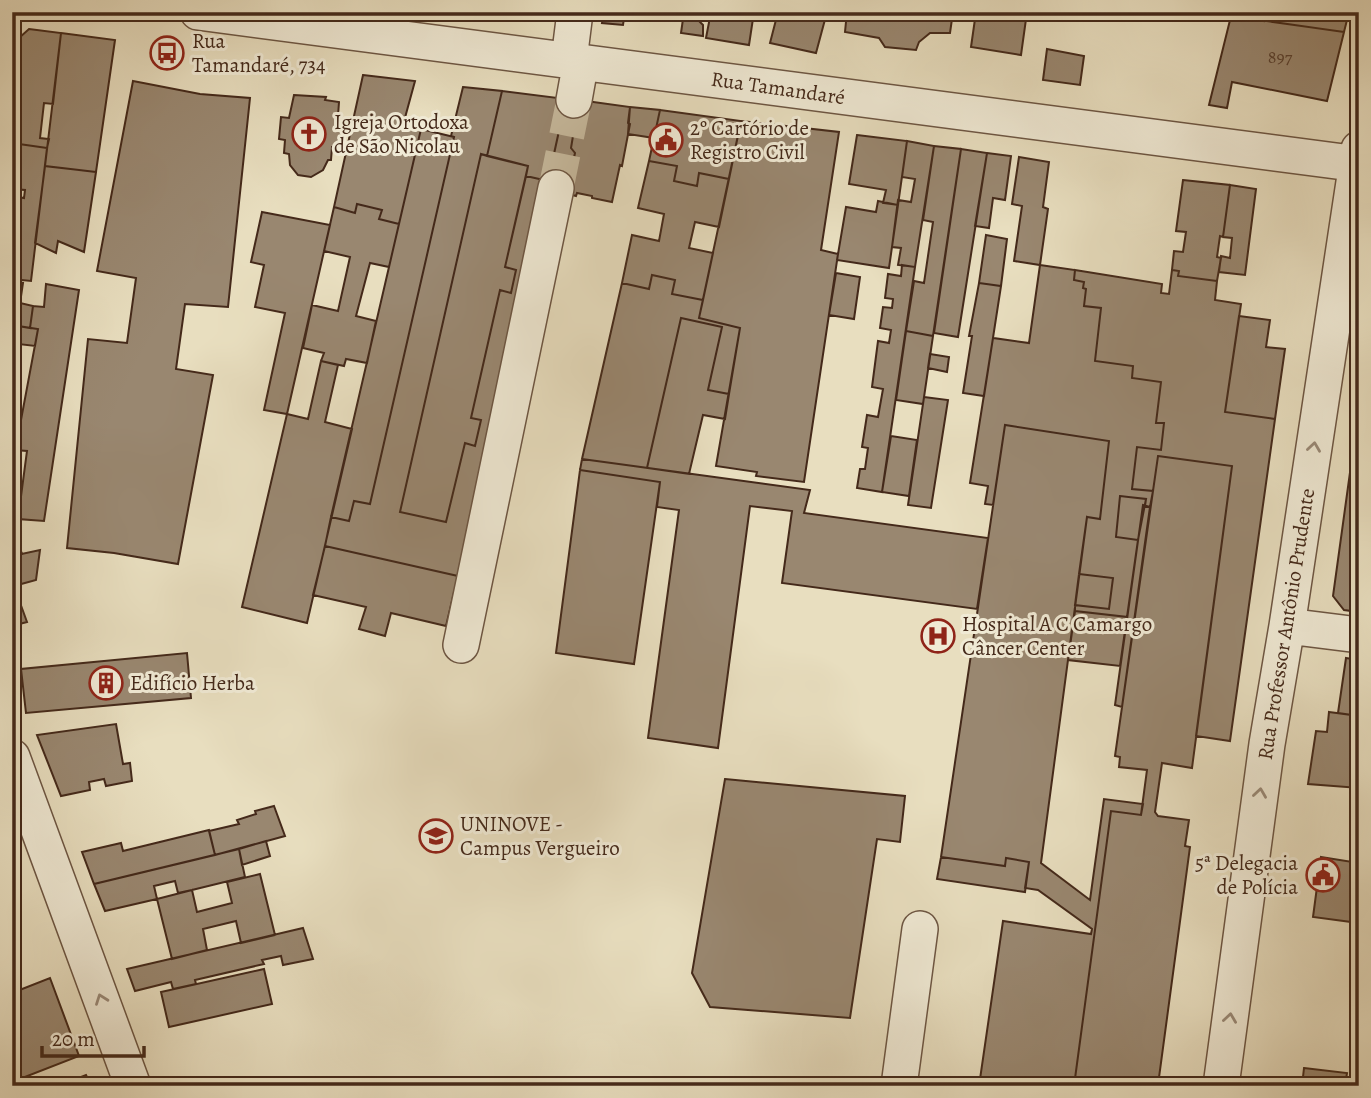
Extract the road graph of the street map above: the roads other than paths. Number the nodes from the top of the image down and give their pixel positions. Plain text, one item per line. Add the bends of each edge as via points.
1 (198, 12) edge
2 (575, 12) edge
3 (575, 60) junction
4 (574, 100) tunnel mouth
5 (1358, 159) edge
6 (556, 188) tunnel mouth
7 (1287, 626) junction
8 (1359, 635) edge
9 (461, 645) dead end
10 (15, 775) edge
11 (920, 929) dead end
12 (133, 1086) edge
13 (899, 1086) edge
14 (1221, 1086) edge

1 - 3 street, Rua Tamandaré
2 - 3 street
3 - 4 street
3 - 5 street, Rua Tamandaré
7 -> 5 street, Rua Professor Antônio Prudente
6 - 9 street
7 - 8 street
14 -> 7 street, Rua Professor Antônio Prudente
12 -> 10 street
11 - 13 street

